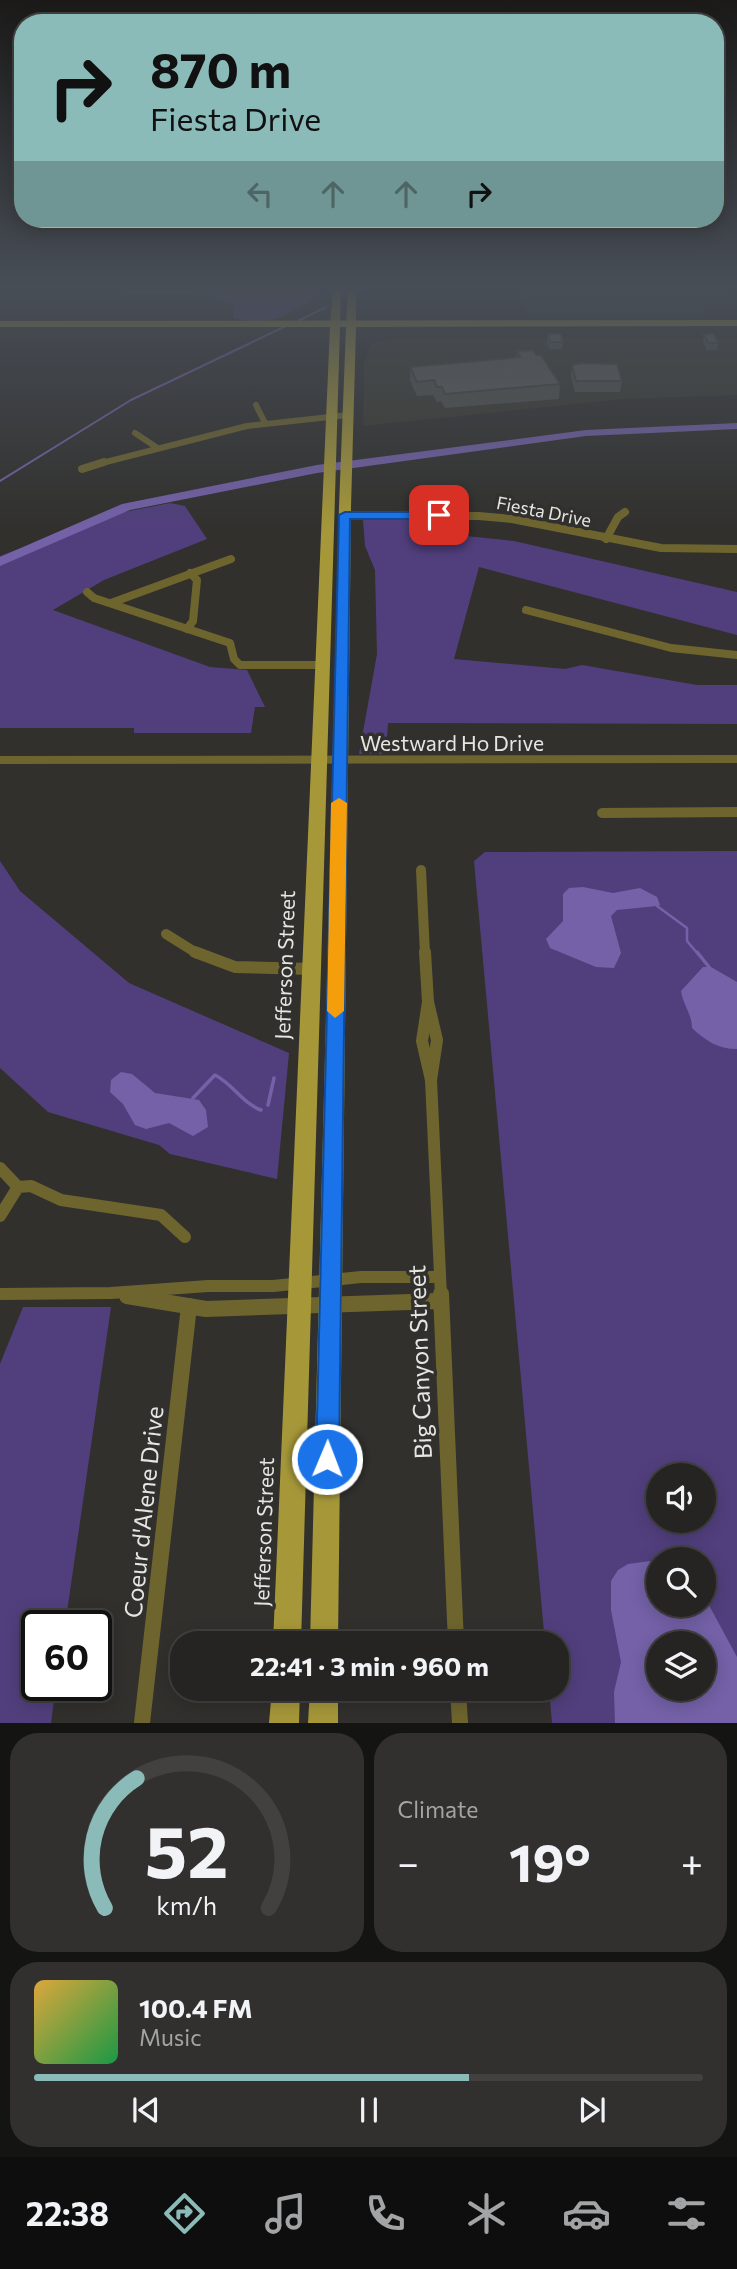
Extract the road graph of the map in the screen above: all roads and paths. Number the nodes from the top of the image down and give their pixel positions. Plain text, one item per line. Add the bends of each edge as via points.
1 (349, 369) edge
2 (334, 370) joint
3 (348, 396) junction
4 (256, 405) dead end
5 (333, 415) junction
6 (348, 415) junction
7 (265, 423) junction
8 (135, 433) dead end
9 (156, 447) junction
10 (82, 469) dead end
11 (345, 511) junction
12 (625, 512) dead end
13 (606, 539) junction
14 (737, 549) edge
15 (231, 559) dead end
16 (190, 573) junction
17 (87, 592) dead end
18 (111, 603) junction
19 (526, 610) dead end
20 (187, 629) junction
21 (737, 655) edge
22 (323, 665) junction
23 (341, 718) junction
24 (0, 760) edge
25 (737, 760) edge
26 (330, 762) junction
27 (737, 812) edge
28 (602, 813) dead end
29 (421, 870) dead end
30 (166, 934) dead end
31 (312, 969) junction
32 (334, 1080) junction
33 (0, 1168) edge
34 (18, 1187) junction
35 (0, 1216) edge
36 (185, 1237) dead end
37 (439, 1277) junction
38 (330, 1280) junction
39 (301, 1283) junction
40 (111, 1293) junction
41 (0, 1294) edge
42 (440, 1301) junction
43 (330, 1304) junction
44 (189, 1306) junction
45 (300, 1306) junction
46 (287, 1631) edge
47 (324, 1631) edge
48 (455, 1631) edge
49 (285, 1701) edge
50 (324, 1701) edge
51 (459, 1701) edge
52 (142, 1723) edge
53 (284, 1723) edge
54 (323, 1723) edge
55 (460, 1723) edge

1 - 3 main road, Jefferson Street
2 - 3 main road via 342,373
2 - 5 main road, Jefferson Street
3 - 6 main road, Jefferson Street
4 - 7 street
5 - 6 street
5 - 7 street
5 - 22 main road, Jefferson Street
6 - 11 main road, Jefferson Street
7 - 9 street
8 - 9 street
9 - 10 street
11 - 13 street, Fiesta Drive via 501,517
11 - 23 main road, Jefferson Street
12 - 13 street
13 - 14 street, Fiesta Drive via 661,548
15 - 16 street
16 - 18 street
16 - 20 street via 197,580 193,621
17 - 18 street
18 - 20 street
19 - 21 street via 671,648
20 - 22 street via 230,643 240,665
22 - 23 main road via 332,668 332,694
22 - 26 main road, Jefferson Street
23 - 26 main road, Jefferson Street
24 - 26 street, Westward Ho Drive
25 - 26 street, Westward Ho Drive
26 - 31 main road, Jefferson Street
26 - 32 main road, Jefferson Street
27 - 28 street
29 - 37 street, Big Canyon Street via 428,1002 422,1016 423,1060 431,1080
30 - 31 street via 194,955 230,968
31 - 32 main road via 324,973 323,1021
31 - 39 main road, Jefferson Street
32 - 38 main road, Jefferson Street
33 - 34 street
34 - 35 street
34 - 36 street via 31,1186 61,1200 161,1215
37 - 38 street
37 - 42 street, Big Canyon Street
38 - 39 street
38 - 43 main road, Jefferson Street
39 - 40 street
39 - 45 main road, Jefferson Street
40 - 41 street
40 - 44 street
42 - 43 street
42 - 48 street, Big Canyon Street
43 - 45 street
43 - 47 main road, Jefferson Street
44 - 45 street
44 - 52 street, Coeur d'Alene Drive
45 - 46 main road, Jefferson Street
49 - 53 main road
50 - 54 main road
51 - 55 street

